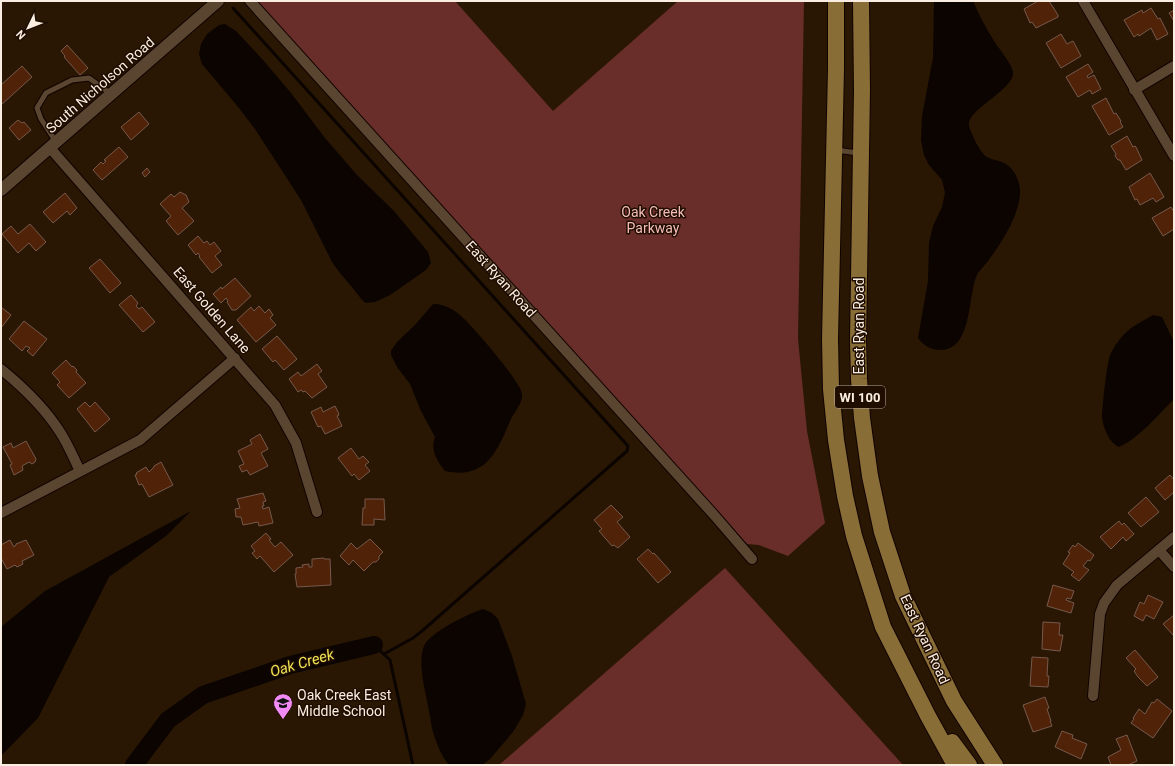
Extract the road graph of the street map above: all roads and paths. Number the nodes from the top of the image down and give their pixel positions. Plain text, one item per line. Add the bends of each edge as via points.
1 (218, 1) edge
2 (250, 1) edge
3 (836, 1) edge
4 (862, 1) edge
5 (1083, 1) edge
6 (1174, 66) edge
7 (1134, 90) junction
8 (112, 94) junction
9 (54, 145) junction
10 (834, 150) junction
11 (861, 153) junction
12 (1174, 156) edge
13 (1, 190) edge
14 (235, 358) junction
15 (1, 369) edge
16 (80, 471) junction
17 (317, 512) dead end
18 (1, 513) edge
19 (1174, 537) edge
20 (1159, 550) junction
21 (752, 559) dead end
22 (1174, 567) edge
23 (917, 694) junction
24 (1093, 696) dead end
25 (955, 765) edge
26 (969, 765) edge
27 (995, 765) edge

1 - 8 street, South Nicholson Road
2 - 21 street, East Ryan Road
3 - 10 main road, East Ryan Road / WI 100
4 - 11 main road, East Ryan Road / WI 100
5 - 7 street
6 - 7 street
7 - 12 street
8 - 9 street, South Nicholson Road
8 - 9 lane via 89,78 72,80 46,93 36,108
9 - 13 street, South Nicholson Road
9 - 14 street, East Golden Lane
10 - 11 lane
10 - 23 main road, East Ryan Road / WI 100 via 830,339 836,440 854,536 878,612
11 - 27 main road, East Ryan Road / WI 100 via 859,379 870,476 882,532 903,596 954,701
14 - 16 street via 140,440
14 - 17 street, East Golden Lane via 275,405 296,443
15 - 16 street via 46,412 61,433
16 - 18 street
19 - 20 street
20 - 22 street
20 - 24 street via 1117,586 1104,603 1100,614
23 - 25 main road, East Ryan Road / WI 100
23 - 26 main road

